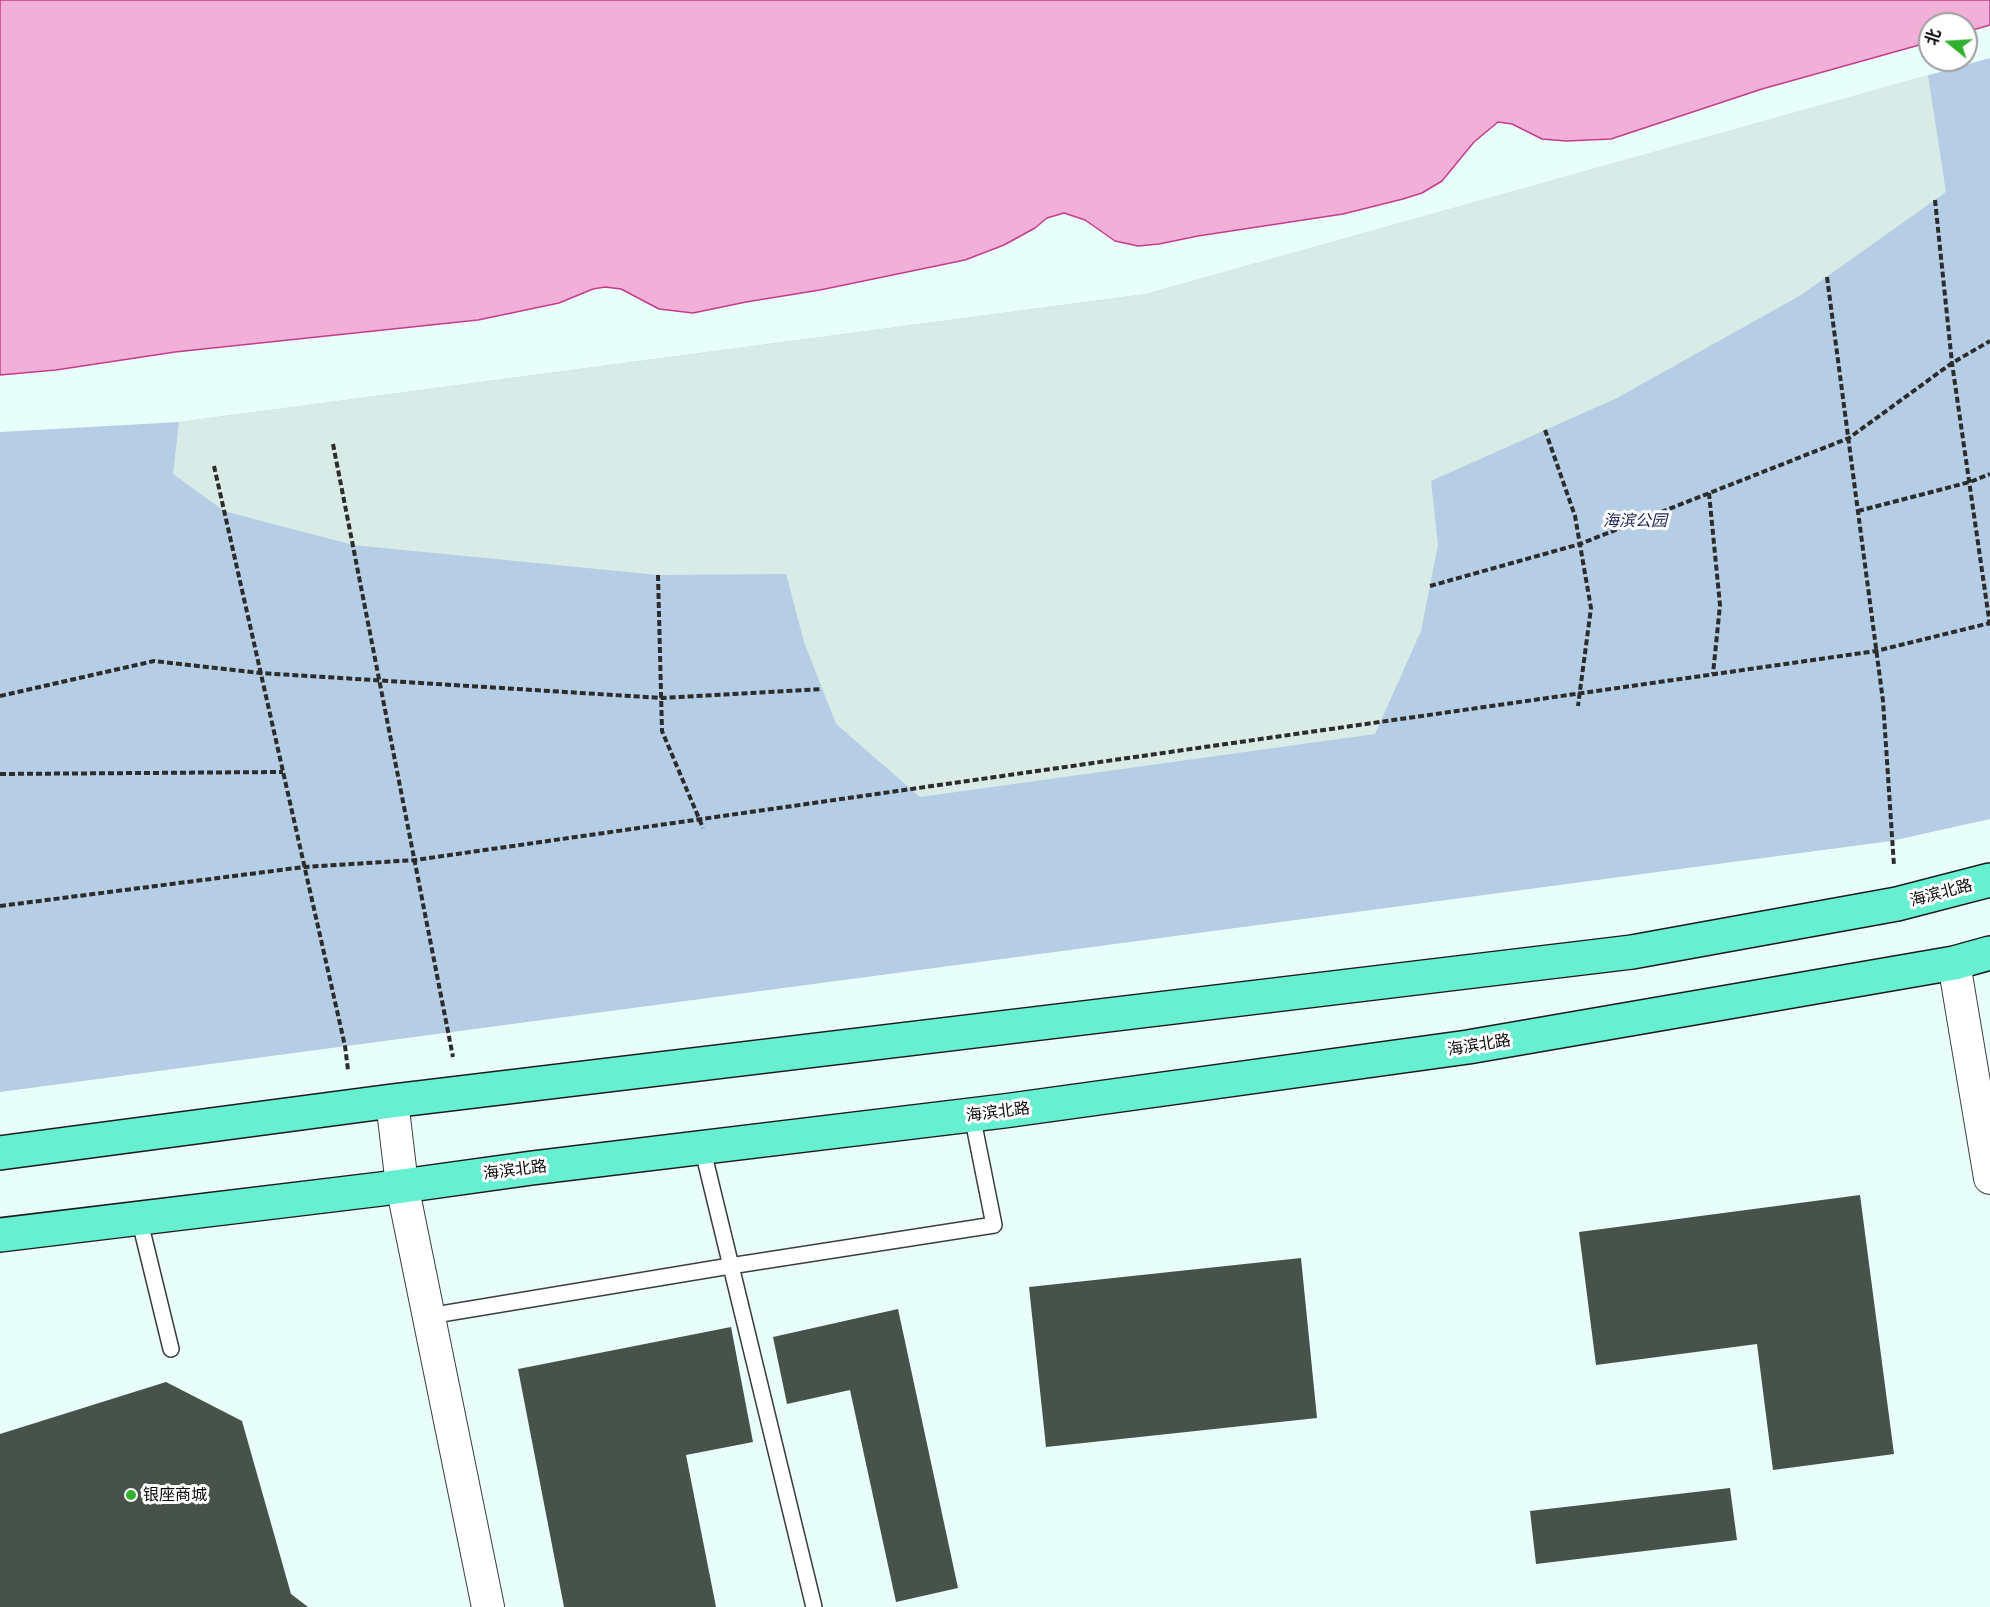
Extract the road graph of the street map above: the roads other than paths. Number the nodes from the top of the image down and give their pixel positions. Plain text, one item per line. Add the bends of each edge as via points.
1 (1990, 880) edge
2 (1990, 953) edge
3 (1954, 963) junction
4 (392, 1101) junction
5 (972, 1115) junction
6 (702, 1148) junction
7 (0, 1153) edge
8 (1990, 1178) edge
9 (402, 1185) junction
10 (140, 1218) junction
11 (0, 1235) edge
12 (730, 1266) junction
13 (429, 1316) junction
14 (171, 1349) dead end
15 (488, 1607) edge
16 (814, 1607) edge

1 - 4 main road, 海滨北路 via 1897,904 1632,952
2 - 3 main road, 海滨北路
3 - 5 main road, 海滨北路 via 1468,1047
3 - 8 street
4 - 7 main road, 海滨北路
4 - 9 street
5 - 6 main road, 海滨北路
5 - 12 lane via 994,1225
6 - 9 main road, 海滨北路
6 - 12 lane
9 - 10 main road, 海滨北路
9 - 13 street
10 - 11 main road, 海滨北路
10 - 14 lane
12 - 13 lane
12 - 16 lane
13 - 15 street

